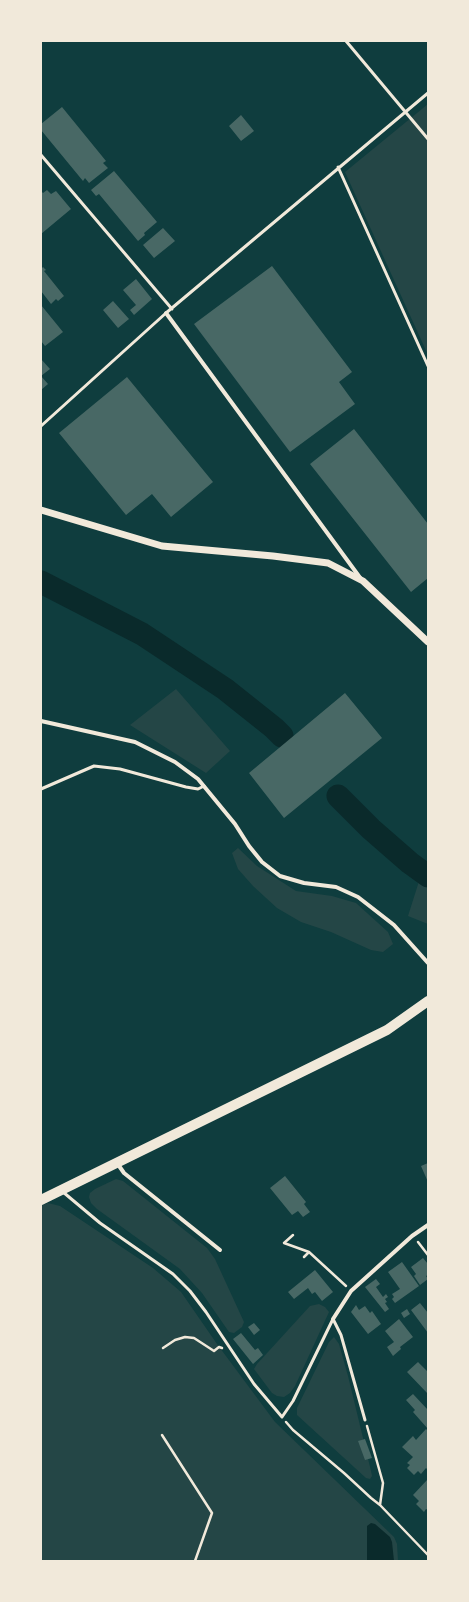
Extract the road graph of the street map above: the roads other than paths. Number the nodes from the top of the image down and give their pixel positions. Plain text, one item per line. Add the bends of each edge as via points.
1 (346, 41) edge
2 (428, 93) edge
3 (405, 112) junction
4 (428, 139) edge
5 (41, 155) edge
6 (338, 167) junction
7 (172, 310) junction
8 (166, 313) junction
9 (428, 366) edge
10 (41, 426) edge
11 (41, 510) edge
12 (363, 581) junction
13 (428, 642) edge
14 (41, 721) edge
15 (204, 786) junction
16 (41, 789) edge
17 (428, 963) edge
18 (428, 1001) edge
19 (117, 1162) junction
20 (62, 1191) junction
21 (41, 1200) edge
22 (428, 1225) edge
23 (220, 1250) dead end
24 (333, 1319) junction
25 (365, 1420) road end

1 - 3 lane
2 - 3 lane
3 - 4 lane
3 - 6 lane
5 - 7 lane
6 - 7 lane
6 - 9 lane
7 - 8 lane
8 - 10 lane
8 - 12 street
11 - 12 street via 162,546 328,563
12 - 13 street
14 - 15 street via 136,742 175,762
15 - 16 lane via 198,789 186,787 120,769 94,766
15 - 17 street via 262,862 280,876 336,887 358,897 394,925
18 - 19 main road via 388,1030
19 - 20 main road
19 - 23 street via 124,1173
20 - 21 main road
20 - 24 lane via 100,1223 173,1274 190,1291 254,1384 282,1417 293,1401
22 - 24 street via 351,1290
24 - 25 lane

